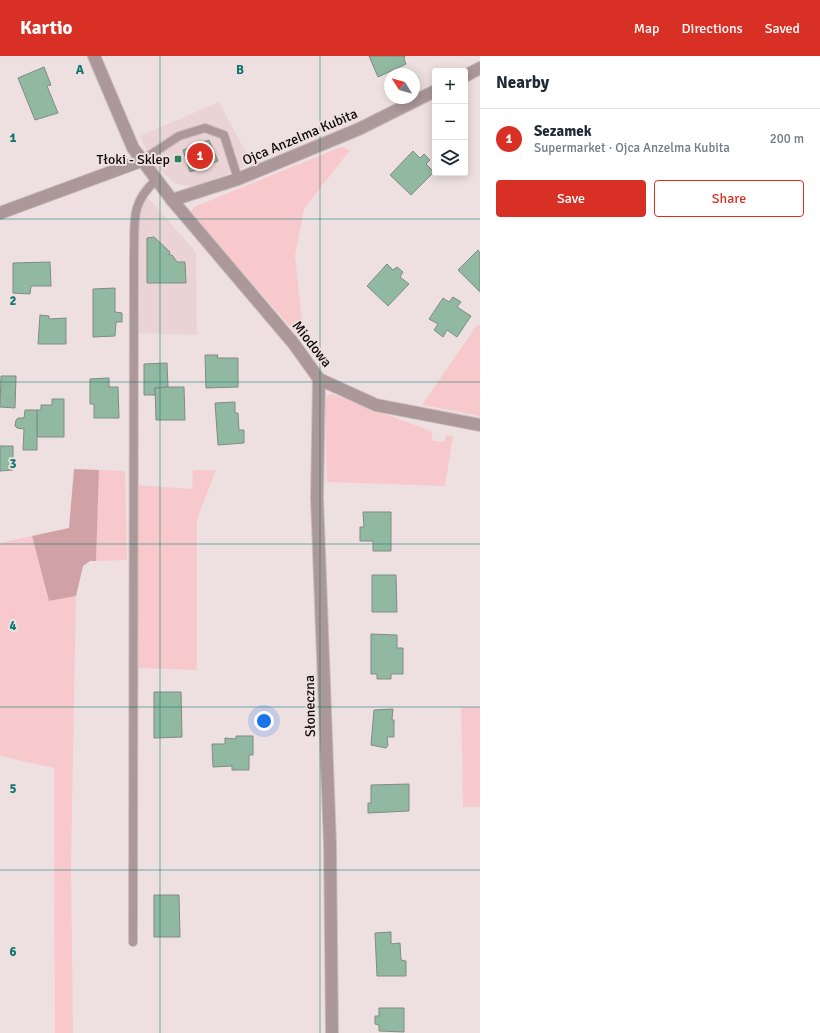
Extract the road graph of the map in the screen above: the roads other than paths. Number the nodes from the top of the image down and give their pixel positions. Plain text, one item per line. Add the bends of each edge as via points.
1 (94, 56) edge
2 (480, 68) edge
3 (468, 74) edge
4 (432, 92) edge
5 (141, 161) junction
6 (238, 179) junction
7 (156, 180) junction
8 (172, 200) junction
9 (0, 213) edge
10 (319, 379) junction
11 (480, 425) edge
12 (133, 942) dead end
13 (332, 1033) edge

1 - 5 street, Miodowa
2 - 3 street
4 - 6 street, Ojca Anzelma Kubita via 359,129
5 - 6 lane via 179,136 204,128 224,135
5 - 7 street, Miodowa
5 - 9 street
6 - 8 street, Ojca Anzelma Kubita
7 - 8 street, Miodowa
7 - 12 lane via 144,191 136,208 134,254
8 - 10 street, Miodowa via 294,344
10 - 11 street, Miodowa via 376,405
10 - 13 street, Słoneczna via 317,498 330,844

